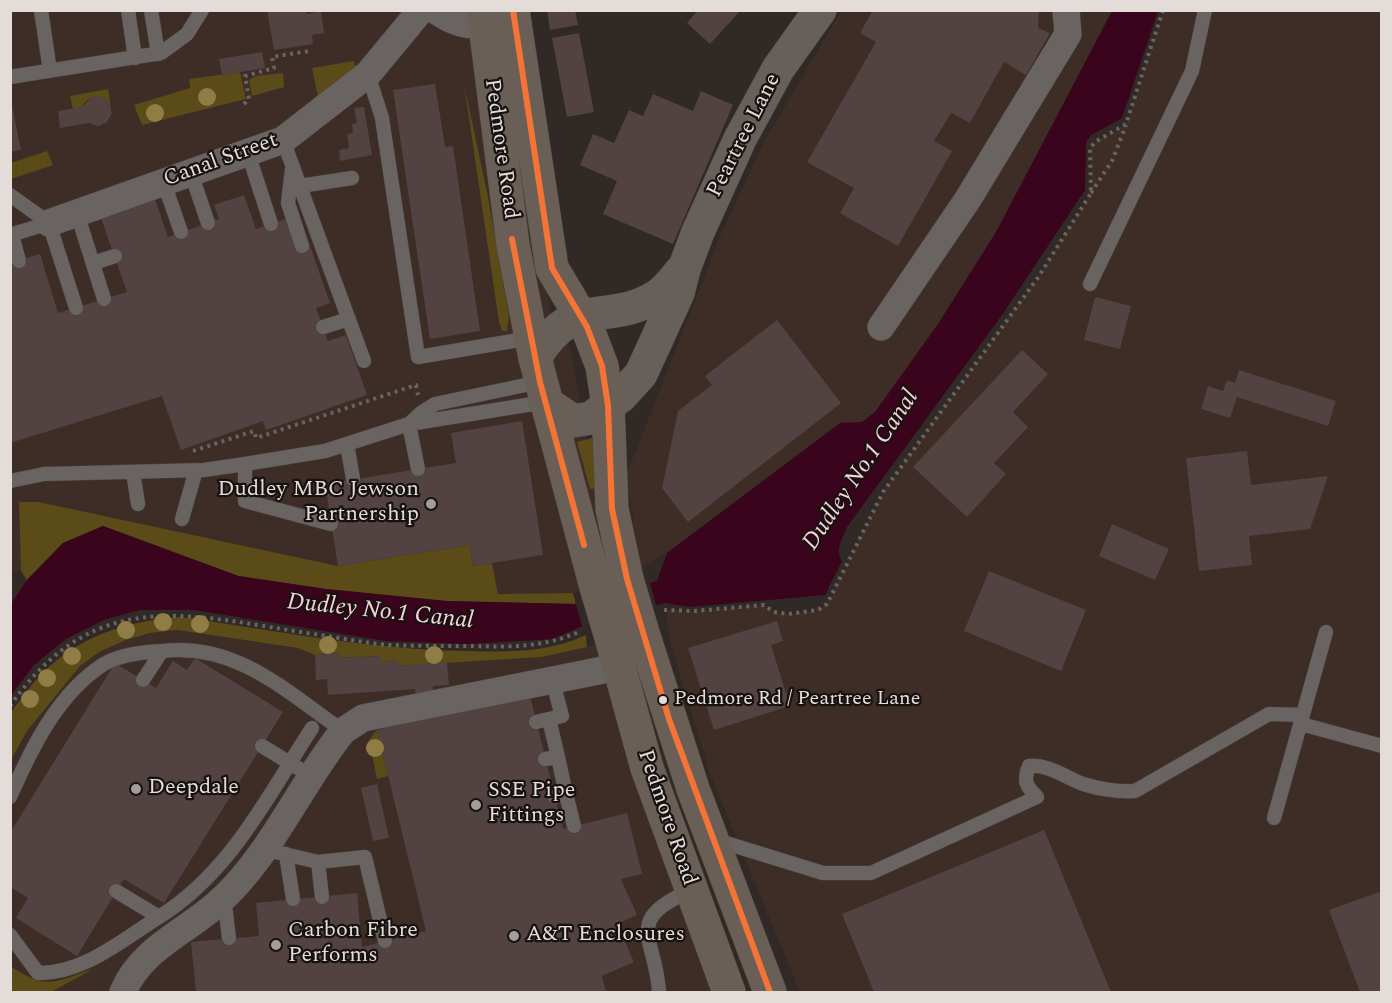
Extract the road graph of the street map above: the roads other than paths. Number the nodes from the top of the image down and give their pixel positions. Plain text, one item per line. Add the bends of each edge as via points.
1 (41, 10) edge
2 (128, 10) edge
3 (151, 10) edge
4 (202, 10) edge
5 (421, 10) edge
6 (435, 10) edge
7 (820, 10) edge
8 (1066, 10) edge
9 (1205, 10) edge
10 (494, 14) edge
11 (158, 54) junction
12 (135, 58) junction
13 (50, 71) junction
14 (368, 74) junction
15 (10, 77) edge
16 (283, 140) junction
17 (401, 145) dead end
18 (386, 147) junction
19 (248, 153) junction
20 (404, 164) dead end
21 (292, 166) junction
22 (389, 167) junction
23 (191, 173) junction
24 (352, 178) dead end
25 (164, 183) junction
26 (300, 186) junction
27 (10, 195) edge
28 (77, 213) junction
29 (49, 223) junction
30 (208, 223) dead end
31 (271, 224) dead end
32 (181, 232) dead end
33 (11, 235) edge
34 (415, 239) dead end
35 (401, 241) junction
36 (302, 246) dead end
37 (115, 256) dead end
38 (19, 261) dead end
39 (93, 263) junction
40 (684, 268) junction
41 (1090, 284) dead end
42 (104, 299) dead end
43 (76, 308) dead end
44 (579, 316) junction
45 (349, 319) junction
46 (323, 327) dead end
47 (881, 327) dead end
48 (440, 338) dead end
49 (442, 352) junction
50 (364, 361) dead end
51 (538, 370) junction
52 (608, 406) junction
53 (409, 424) junction
54 (347, 444) junction
55 (245, 464) junction
56 (417, 469) dead end
57 (196, 470) junction
58 (133, 472) junction
59 (353, 479) dead end
60 (10, 481) edge
61 (138, 504) dead end
62 (182, 519) dead end
63 (331, 524) dead end
64 (1326, 632) dead end
65 (624, 636) junction
66 (162, 651) junction
67 (142, 680) dead end
68 (552, 680) junction
69 (1302, 719) junction
70 (312, 728) dead end
71 (343, 731) junction
72 (262, 746) dead end
73 (1382, 746) edge
74 (300, 769) junction
75 (10, 797) edge
76 (1274, 818) dead end
77 (574, 826) dead end
78 (712, 838) junction
79 (274, 851) junction
80 (318, 862) junction
81 (116, 891) dead end
82 (690, 891) junction
83 (224, 897) junction
84 (322, 897) dead end
85 (292, 899) dead end
86 (159, 917) junction
87 (10, 935) edge
88 (229, 938) dead end
89 (385, 941) dead end
90 (123, 993) edge
91 (659, 993) edge
92 (729, 993) edge
93 (770, 993) edge

1 - 13 lane
2 - 12 lane
3 - 11 lane
4 - 11 lane via 187,34
5 - 14 street, Canal Street
6 - 10 street via 454,23 472,25
7 - 40 street, Peartree Lane via 772,79
8 - 47 street via 1068,34 968,199
9 - 41 lane via 1192,71
10 - 44 highway, Pedmore Road via 552,268
10 - 51 highway, Pedmore Road via 513,245
11 - 12 lane
12 - 13 lane
13 - 15 lane
14 - 16 street, Canal Street
14 - 18 lane via 382,118
16 - 19 street, Canal Street
16 - 21 lane
17 - 18 lane
18 - 22 lane
19 - 23 street, Canal Street
19 - 31 lane
20 - 22 lane
21 - 26 lane
21 - 36 lane via 288,203
22 - 35 lane
23 - 25 street, Canal Street
23 - 30 lane
24 - 26 lane
25 - 28 street, Canal Street
25 - 32 lane
26 - 45 lane
27 - 29 lane
28 - 29 street, Canal Street
28 - 39 lane
29 - 33 lane
29 - 43 lane
33 - 38 lane
34 - 35 lane
35 - 49 lane via 418,357
37 - 39 lane
39 - 42 lane
40 - 44 street, Peartree Lane via 659,296 639,305
40 - 52 street, Peartree Lane via 678,293 641,374
44 - 51 street via 553,332
44 - 52 highway via 596,346
45 - 46 lane
45 - 50 lane
48 - 49 lane
49 - 51 lane
51 - 52 street, Peartree Lane via 573,421 591,418
51 - 53 lane
51 - 53 lane via 435,405
51 - 65 highway, Pedmore Road, bridge via 596,587
52 - 65 highway, bridge via 612,509 627,579
53 - 54 lane
53 - 56 lane
54 - 55 lane
54 - 59 lane
55 - 57 lane
55 - 63 lane via 244,501
57 - 58 lane
57 - 62 lane
58 - 60 lane via 44,474
58 - 61 lane
64 - 69 lane
65 - 68 street
65 - 78 highway, Pedmore Road via 669,719
65 - 82 highway, Pedmore Road via 647,768
66 - 67 lane
66 - 71 lane via 206,650 247,664
66 - 75 lane via 136,653 105,663 71,693 29,752
68 - 71 street via 363,718
68 - 77 lane via 562,716 543,720 561,796
69 - 73 lane
69 - 76 lane
69 - 78 lane via 1269,714 1135,791 1084,784 1040,765 1029,766 1024,776 1026,786 1036,797 871,873 823,873
70 - 74 lane
71 - 74 street
72 - 74 lane
74 - 79 street
74 - 86 lane via 216,870
78 - 93 highway, Pedmore Road
79 - 80 lane
79 - 83 street
79 - 85 lane
80 - 84 lane
80 - 89 lane via 365,857
81 - 86 lane
82 - 91 lane via 664,902 647,926
82 - 92 highway, Pedmore Road
83 - 88 lane
83 - 90 street via 138,965
86 - 87 lane via 86,963 59,973 38,973

